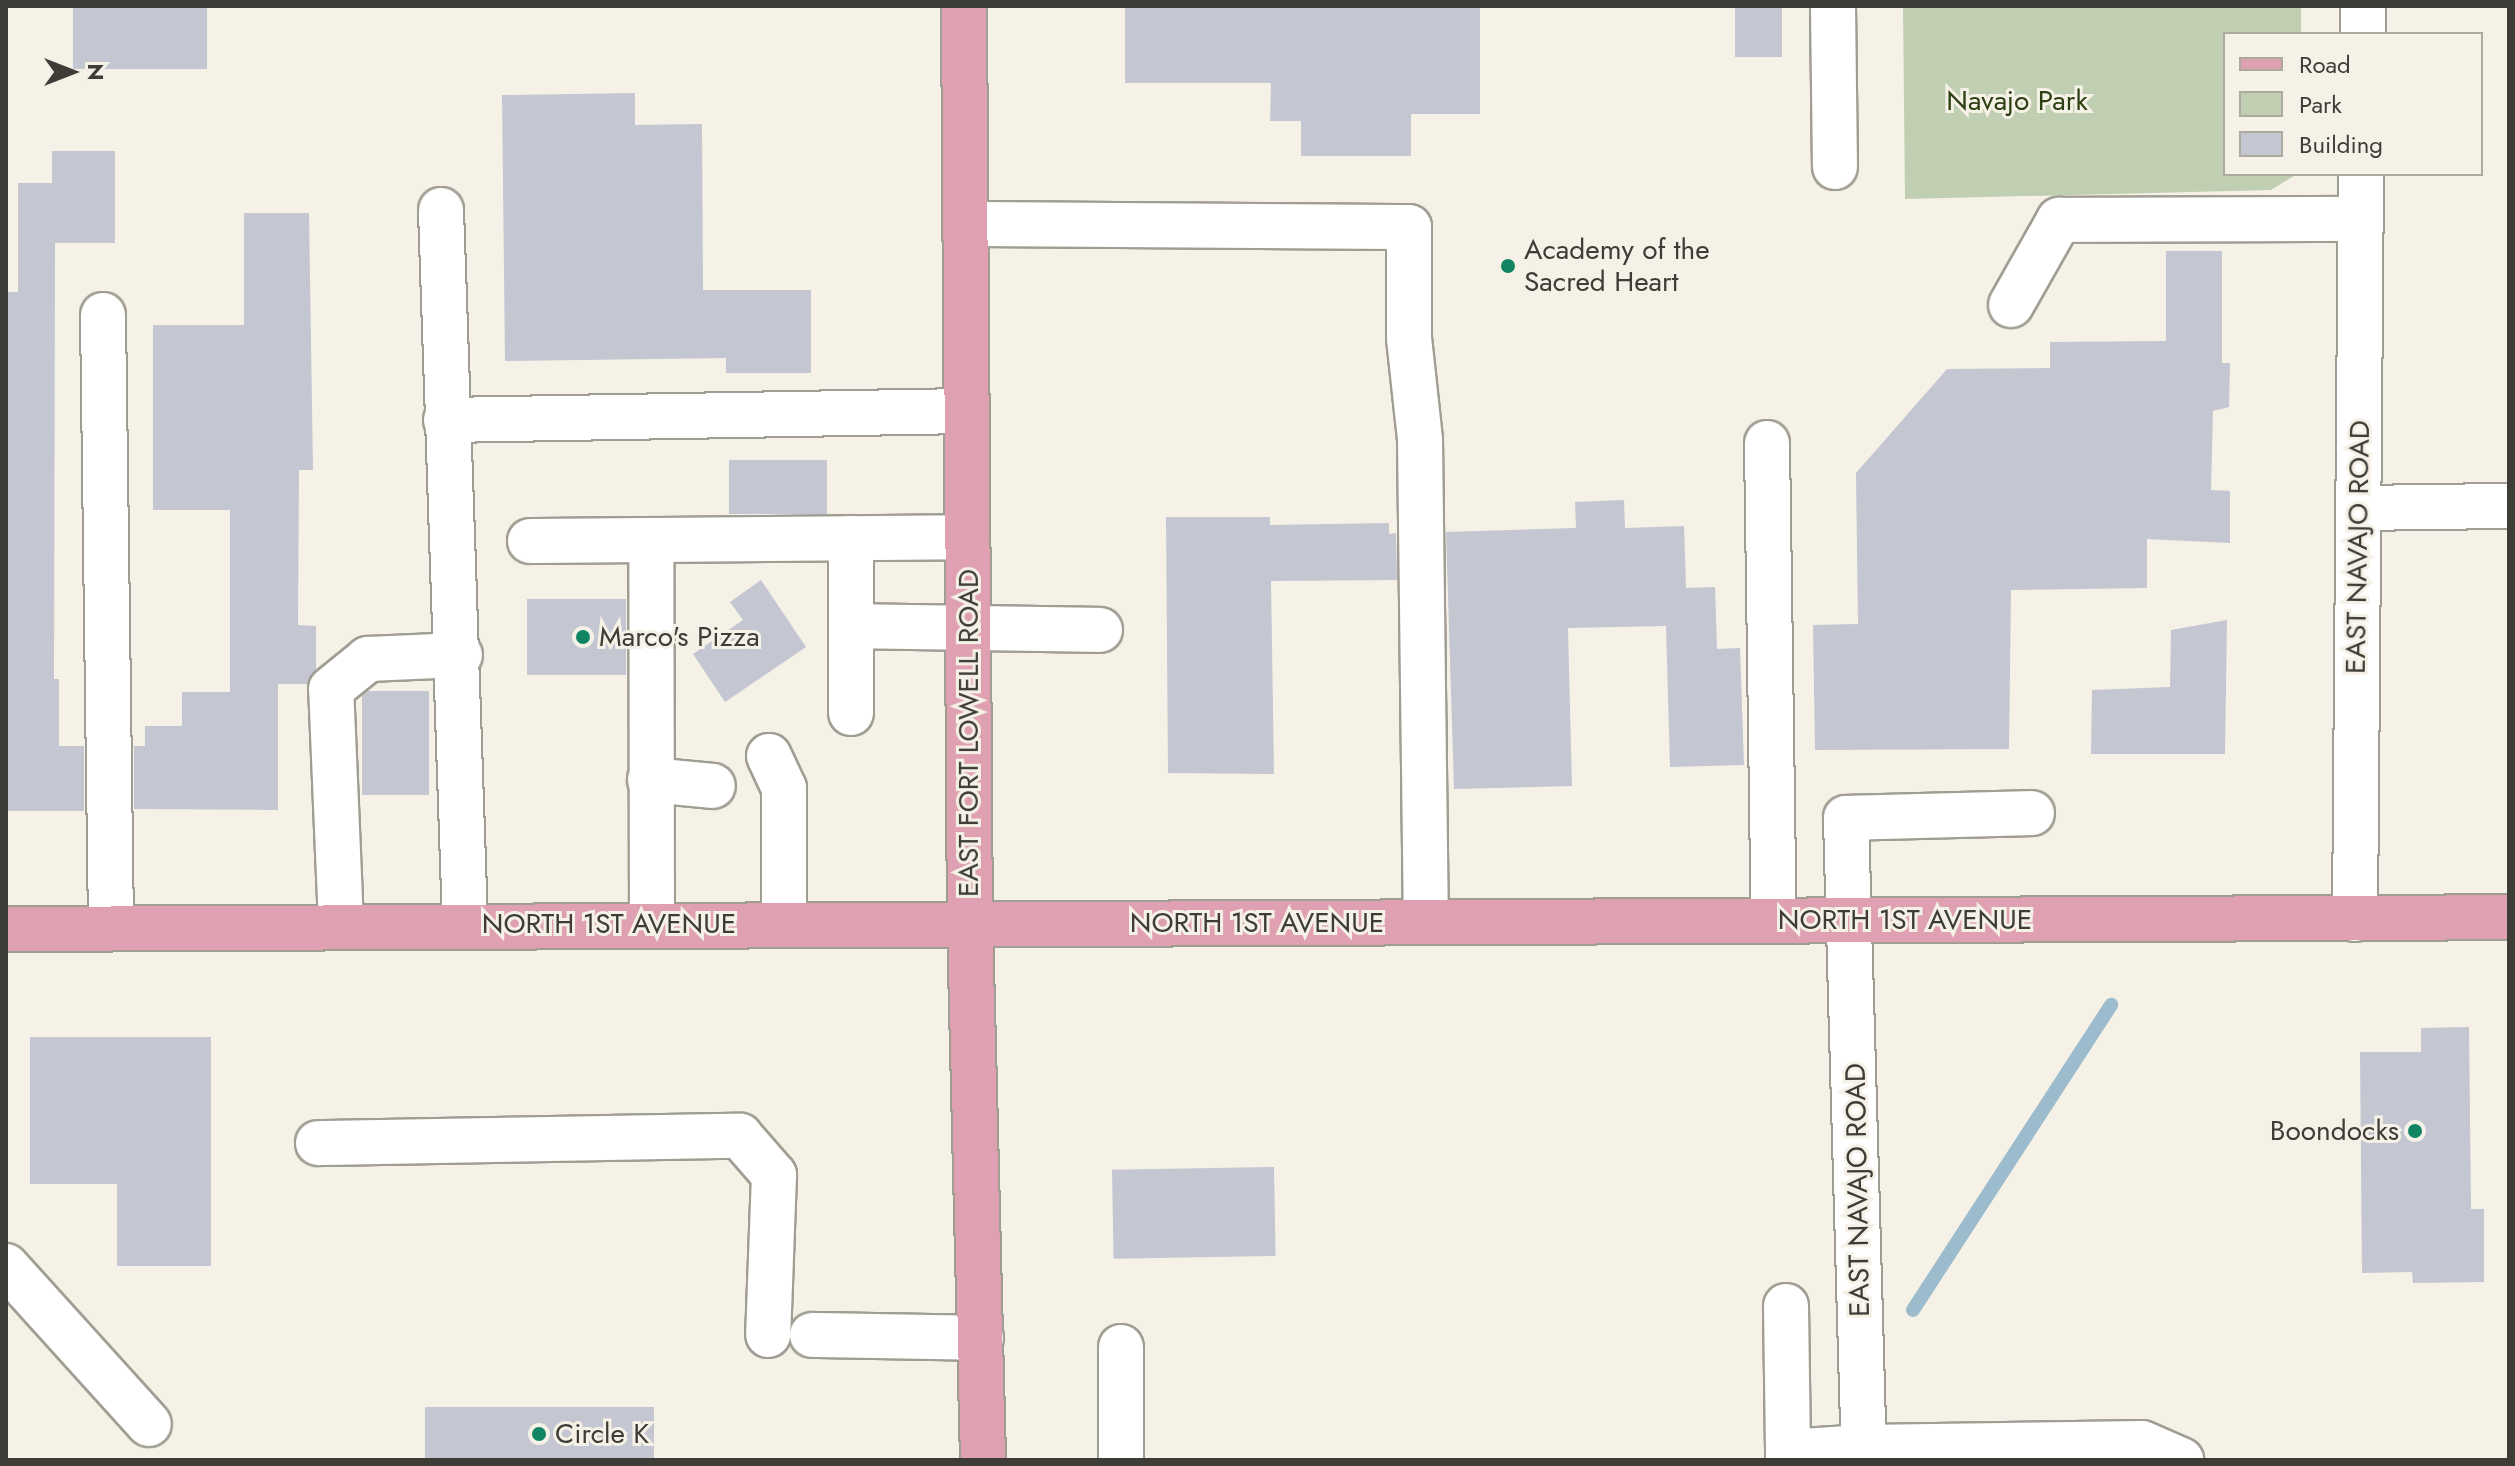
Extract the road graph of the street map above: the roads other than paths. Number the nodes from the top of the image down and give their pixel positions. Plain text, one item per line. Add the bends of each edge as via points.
1 (964, 6) edge
2 (1833, 6) edge
3 (2363, 6) edge
4 (2363, 32) edge
5 (1835, 167) dead end
6 (2361, 176) edge
7 (441, 210) dead end
8 (2361, 219) junction
9 (966, 224) junction
10 (2011, 305) dead end
11 (103, 315) dead end
12 (967, 411) junction
13 (446, 420) junction
14 (1767, 443) dead end
15 (2507, 506) dead end
16 (2359, 508) junction
17 (967, 537) junction
18 (851, 538) junction
19 (651, 540) junction
20 (530, 541) dead end
21 (852, 626) junction
22 (968, 626) junction
23 (1100, 630) dead end
24 (460, 655) junction
25 (851, 713) dead end
26 (769, 756) dead end
27 (650, 780) junction
28 (713, 786) dead end
29 (2032, 813) dead end
30 (2509, 917) edge
31 (1851, 919) junction
32 (2355, 919) junction
33 (1774, 920) junction
34 (1426, 922) junction
35 (341, 924) junction
36 (465, 924) junction
37 (652, 924) junction
38 (784, 924) junction
39 (970, 924) junction
40 (111, 926) junction
41 (6, 929) edge
42 (318, 1143) dead end
43 (6, 1266) edge
44 (1786, 1306) dead end
45 (768, 1335) dead end
46 (812, 1335) dead end
47 (981, 1338) junction
48 (1121, 1347) dead end
49 (149, 1424) dead end
50 (1864, 1453) edge
51 (1788, 1456) edge
52 (983, 1460) edge
53 (1121, 1460) edge
54 (2181, 1460) edge

1 - 9 main road, EAST FORT LOWELL ROAD
2 - 5 street
3 - 4 street
6 - 8 street, EAST NAVAJO ROAD
7 - 13 street
8 - 10 street via 2059,220
8 - 16 street, EAST NAVAJO ROAD
9 - 12 main road, EAST FORT LOWELL ROAD
9 - 34 street via 1409,227 1409,338 1420,440
11 - 40 street
12 - 13 street
12 - 17 main road, EAST FORT LOWELL ROAD
13 - 24 street
14 - 33 street
15 - 16 street
16 - 32 street, EAST NAVAJO ROAD
17 - 18 street
17 - 22 main road, EAST FORT LOWELL ROAD
18 - 19 street
18 - 21 street
19 - 20 street
19 - 27 street
21 - 22 street
21 - 25 street
22 - 23 street
22 - 39 main road, EAST FORT LOWELL ROAD
24 - 35 street via 368,659 331,689
24 - 36 street
26 - 38 street via 784,788
27 - 28 street
27 - 37 street
29 - 31 street, EAST NAVAJO ROAD via 1846,818
30 - 32 main road, NORTH 1ST AVENUE
31 - 32 main road, NORTH 1ST AVENUE
31 - 33 main road, NORTH 1ST AVENUE
31 - 50 street, EAST NAVAJO ROAD
33 - 34 main road, NORTH 1ST AVENUE
34 - 39 main road, NORTH 1ST AVENUE
35 - 36 main road, NORTH 1ST AVENUE
35 - 40 main road, NORTH 1ST AVENUE
36 - 37 main road, NORTH 1ST AVENUE
37 - 38 main road, NORTH 1ST AVENUE
38 - 39 main road, NORTH 1ST AVENUE
39 - 47 main road, EAST FORT LOWELL ROAD
40 - 41 main road, NORTH 1ST AVENUE
42 - 45 street via 740,1136 774,1175
43 - 49 street
44 - 51 street
46 - 47 street
47 - 52 main road, EAST FORT LOWELL ROAD
48 - 53 street
50 - 51 street
50 - 54 street via 2142,1443

